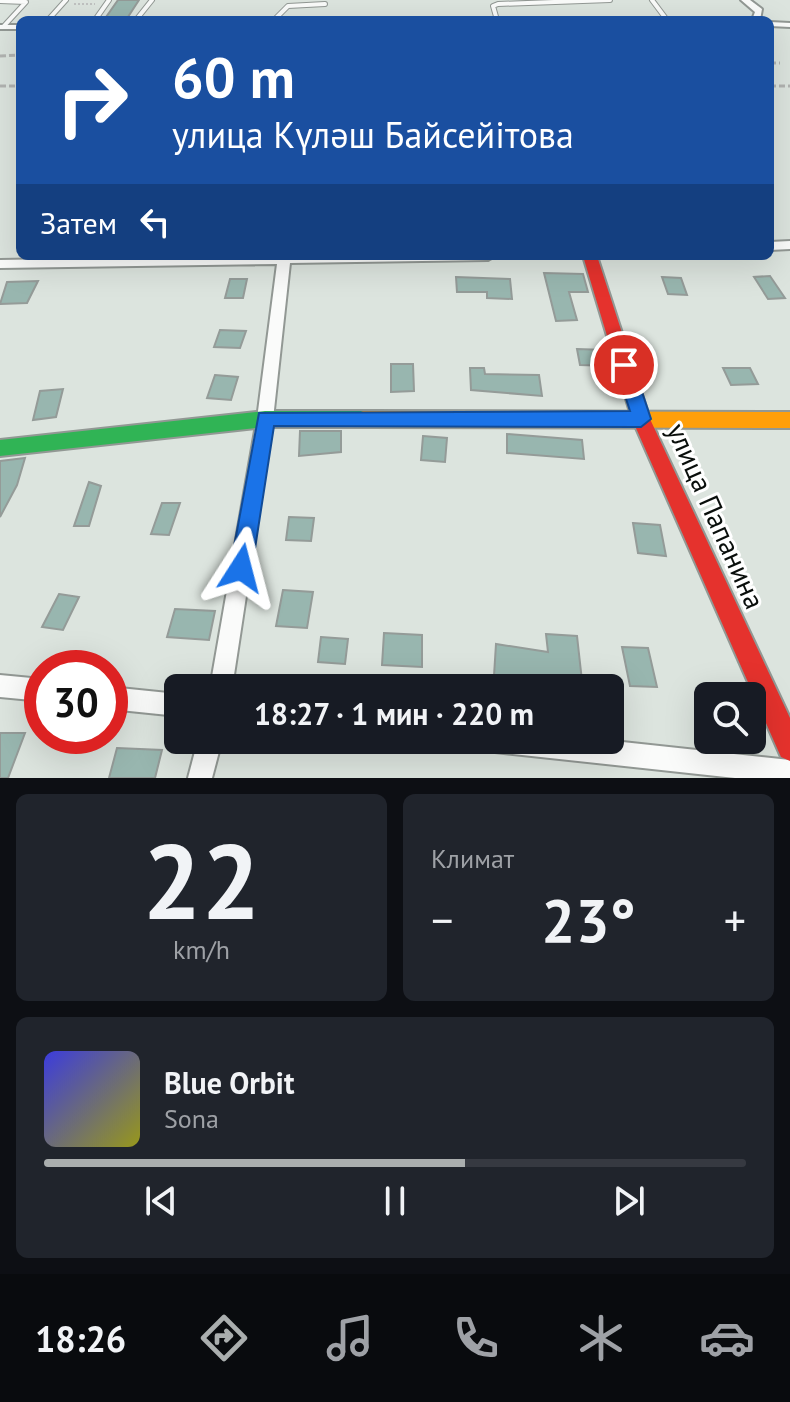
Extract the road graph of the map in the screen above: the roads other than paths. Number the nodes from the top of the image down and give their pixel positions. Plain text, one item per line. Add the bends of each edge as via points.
1 (152, 0) edge
2 (610, 0) edge
3 (745, 0) edge
4 (0, 1) edge
5 (501, 2) edge
6 (325, 4) dead end
7 (139, 16) edge
8 (276, 16) edge
9 (757, 16) edge
10 (2, 27) edge
11 (325, 260) edge
12 (591, 260) edge
13 (284, 261) junction
14 (0, 264) edge
15 (265, 419) junction
16 (641, 419) junction
17 (790, 420) edge
18 (0, 448) edge
19 (223, 674) edge
20 (0, 686) edge
21 (24, 688) edge
22 (128, 700) edge
23 (164, 704) edge
24 (790, 748) edge
25 (206, 754) edge
26 (624, 754) edge
27 (790, 772) edge
28 (200, 778) edge

1 - 7 lane
2 - 5 lane
3 - 9 street via 759,11
4 - 10 lane via 26,2
6 - 8 lane via 285,5
11 - 13 street
12 - 16 street, улица Папанина
13 - 14 street
13 - 15 street
15 - 16 street
15 - 18 street
15 - 19 street
16 - 17 street
16 - 24 street, улица Папанина
20 - 21 street
22 - 23 street
25 - 28 street
26 - 27 street

